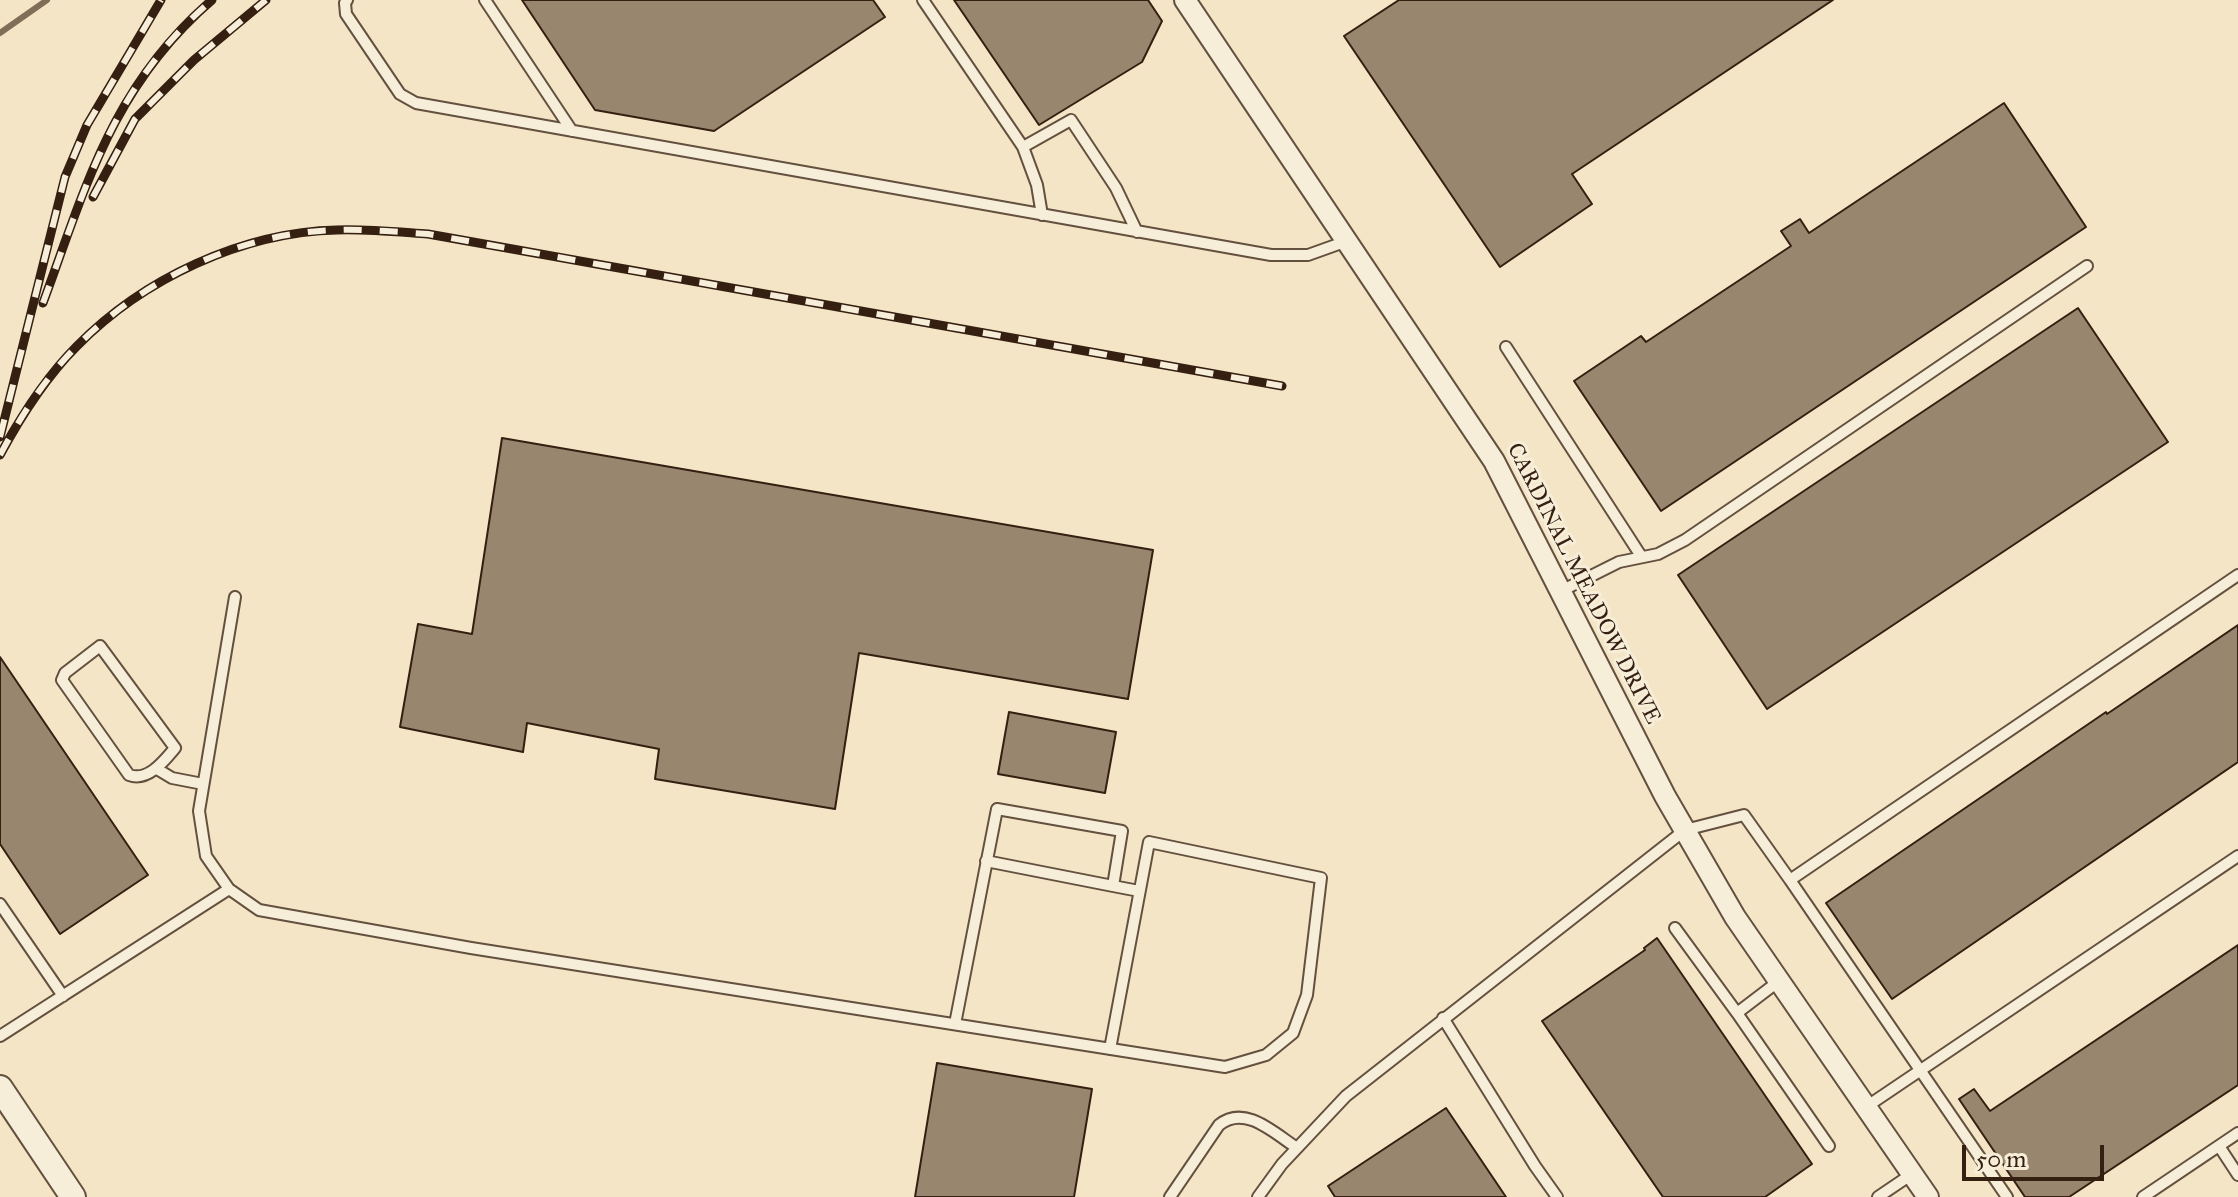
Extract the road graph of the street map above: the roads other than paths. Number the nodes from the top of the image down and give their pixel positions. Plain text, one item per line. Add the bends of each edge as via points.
1 (347, 0) edge
2 (485, 0) edge
3 (923, 0) edge
4 (1185, 0) edge
5 (572, 131) junction
6 (1023, 147) junction
7 (1042, 215) junction
8 (1137, 232) junction
9 (1347, 241) junction
10 (2087, 266) dead end
11 (1506, 347) dead end
12 (1641, 556) junction
13 (2238, 575) edge
14 (1561, 591) junction
15 (235, 597) dead end
16 (157, 769) junction
17 (203, 784) junction
18 (1685, 830) junction
19 (2238, 856) edge
20 (986, 861) junction
21 (1790, 880) junction
22 (1113, 886) junction
23 (229, 889) junction
24 (1139, 891) junction
25 (0, 904) edge
26 (1675, 928) dead end
27 (1779, 981) junction
28 (63, 996) junction
29 (1737, 1013) junction
30 (1443, 1018) junction
31 (955, 1024) junction
32 (0, 1036) edge
33 (1110, 1049) junction
34 (1920, 1072) junction
35 (0, 1088) edge
36 (1866, 1107) junction
37 (2238, 1133) edge
38 (1829, 1146) dead end
39 (2219, 1146) junction
40 (1297, 1148) junction
41 (1912, 1174) junction
42 (2238, 1175) edge
43 (73, 1197) edge
44 (1170, 1197) edge
45 (1258, 1197) edge
46 (1557, 1197) edge
47 (1878, 1197) edge
48 (1928, 1197) edge
49 (2007, 1197) edge
50 (2143, 1197) edge

1 - 5 lane via 346,14 400,94 416,103
2 - 5 lane
3 - 6 lane
4 - 9 street, CARDINAL MEADOW DRIVE
5 - 7 lane
6 - 7 lane
6 - 8 lane via 1071,120 1116,188
7 - 8 lane
8 - 9 lane via 1271,255 1308,255
9 - 14 street, CARDINAL MEADOW DRIVE via 1494,461
10 - 12 lane via 1685,540
11 - 12 lane
12 - 14 lane
13 - 21 lane
14 - 18 street, CARDINAL MEADOW DRIVE
15 - 17 lane
16 - 16 lane via 175,748 100,646 62,680 129,775
16 - 17 lane
17 - 23 lane via 199,811 206,856
18 - 21 lane via 1744,815
18 - 27 street, CARDINAL MEADOW DRIVE
18 - 30 lane
19 - 34 lane
20 - 22 lane
20 - 22 lane via 997,809 1122,831
20 - 31 lane
21 - 34 lane
22 - 24 lane
23 - 28 lane
23 - 31 lane via 259,910
24 - 33 lane
24 - 33 lane via 1149,842 1321,878 1307,995 1293,1033 1266,1055 1225,1067
25 - 28 lane
26 - 29 lane
27 - 29 lane
27 - 36 street, CARDINAL MEADOW DRIVE
28 - 32 lane
29 - 38 lane
30 - 40 lane via 1346,1096
30 - 46 lane
31 - 33 lane
34 - 36 lane
34 - 49 lane
35 - 43 street
36 - 41 street, CARDINAL MEADOW DRIVE
37 - 39 lane
39 - 42 lane
39 - 50 lane
40 - 44 lane via 1256,1121 1228,1118
40 - 45 lane
41 - 47 lane
41 - 48 street, CARDINAL MEADOW DRIVE

